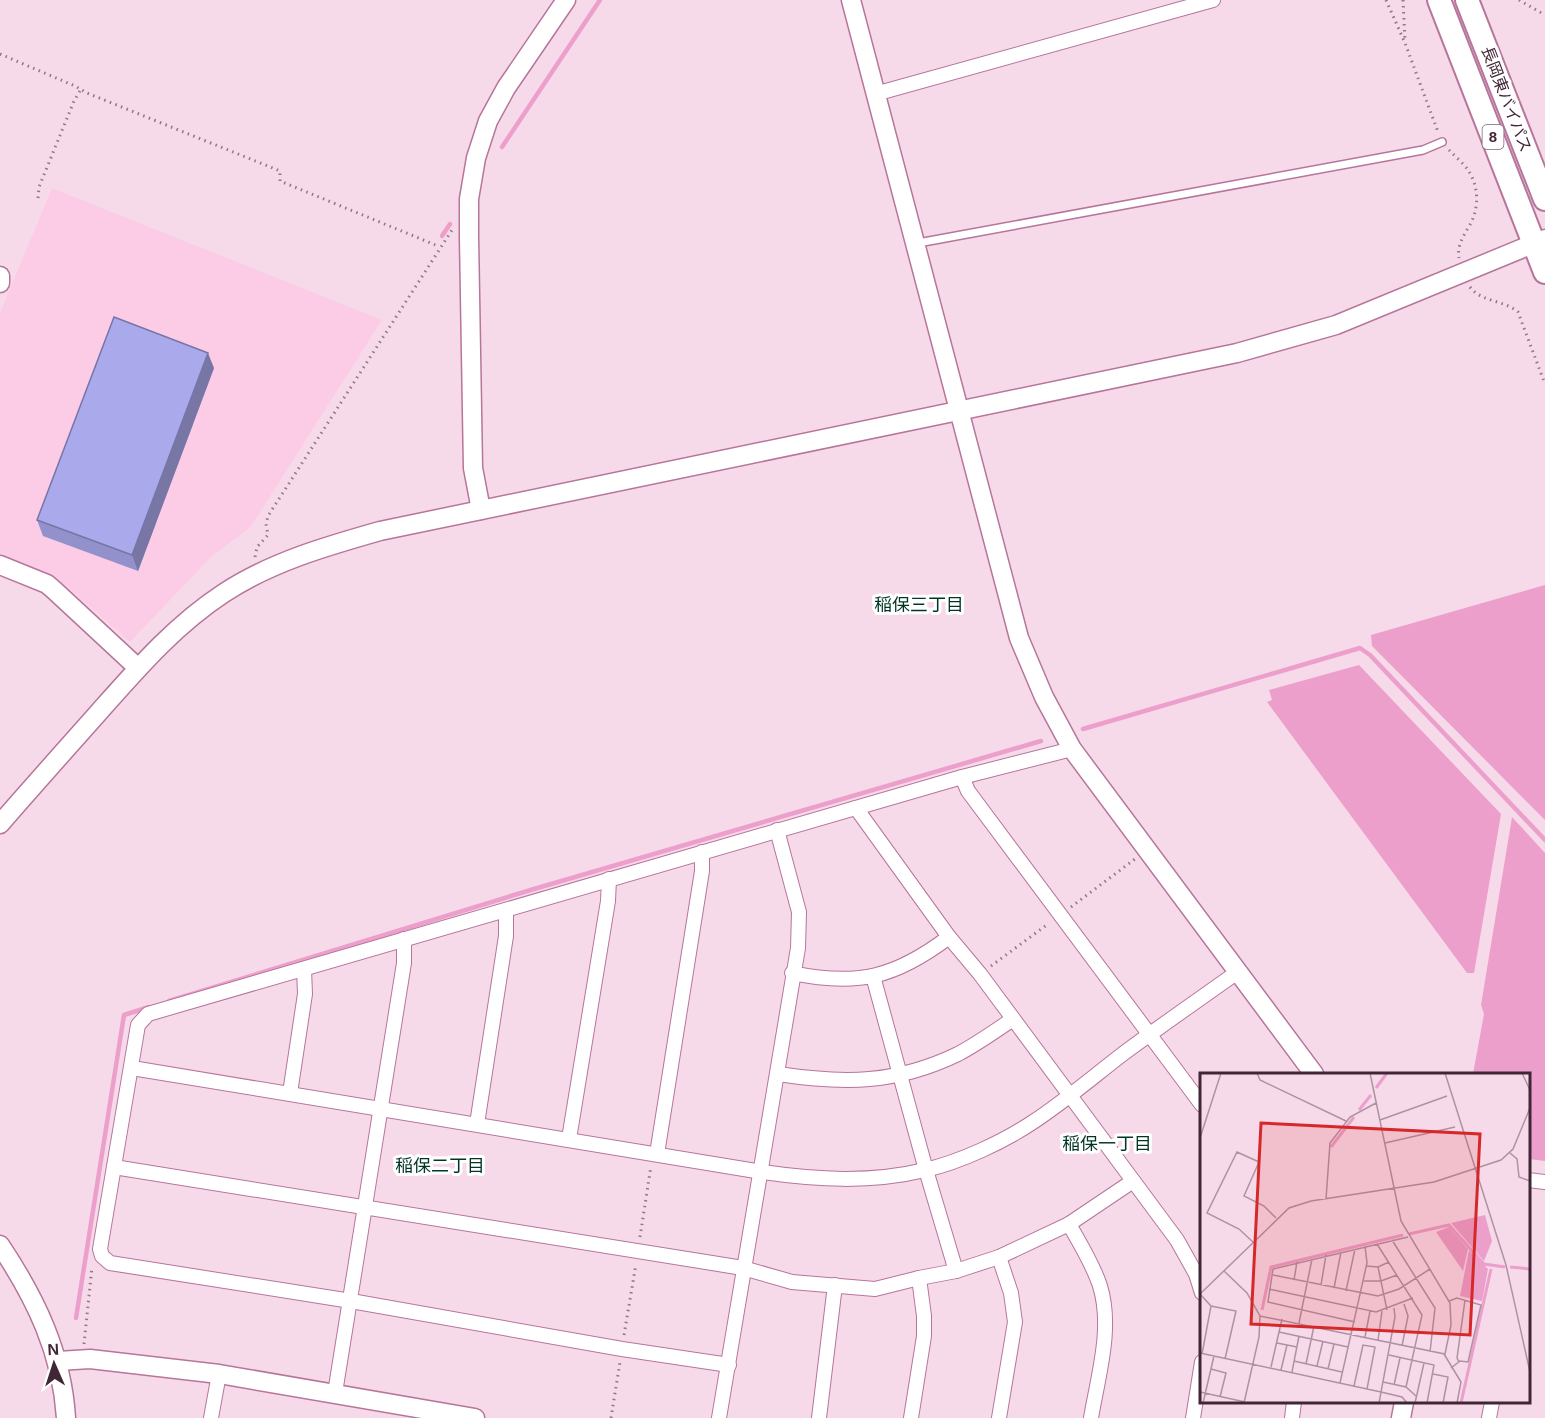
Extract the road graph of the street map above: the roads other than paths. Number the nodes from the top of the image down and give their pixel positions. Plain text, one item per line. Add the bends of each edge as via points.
1 (566, 0) edge
2 (851, 0) edge
3 (1213, 0) edge
4 (1439, 0) edge
5 (1467, 0) edge
6 (875, 94) junction
7 (1442, 142) dead end
8 (1545, 199) edge
9 (1540, 242) edge
10 (915, 244) junction
11 (1545, 272) edge
12 (0, 276) edge
13 (0, 284) edge
14 (958, 410) junction
15 (481, 510) junction
16 (0, 565) edge
17 (138, 668) junction
18 (1072, 749) junction
19 (962, 777) junction
20 (856, 808) junction
21 (0, 824) edge
22 (777, 831) junction
23 (702, 852) junction
24 (609, 879) junction
25 (506, 910) junction
26 (950, 936) junction
27 (404, 939) junction
28 (304, 969) junction
29 (1239, 971) junction
30 (792, 974) junction
31 (873, 976) junction
32 (1013, 1019) junction
33 (1149, 1034) junction
34 (132, 1068) junction
35 (1313, 1073) edge
36 (778, 1074) junction
37 (901, 1074) junction
38 (290, 1093) junction
39 (1069, 1094) junction
40 (1200, 1102) edge
41 (382, 1108) junction
42 (477, 1124) junction
43 (569, 1140) junction
44 (657, 1154) junction
45 (114, 1167) junction
46 (926, 1170) junction
47 (762, 1172) junction
48 (1530, 1180) edge
49 (1133, 1181) junction
50 (1545, 1182) edge
51 (366, 1208) junction
52 (1069, 1224) junction
53 (0, 1245) edge
54 (999, 1257) junction
55 (743, 1268) junction
56 (956, 1271) junction
57 (919, 1278) junction
58 (835, 1285) junction
59 (1200, 1287) edge
60 (351, 1301) junction
61 (58, 1361) junction
62 (729, 1365) junction
63 (1200, 1373) edge
64 (219, 1374) junction
65 (335, 1394) junction
66 (1294, 1403) edge
67 (1404, 1403) edge
68 (1492, 1403) edge
69 (444, 1415) edge
70 (66, 1418) edge
71 (211, 1418) edge
72 (475, 1418) edge
73 (719, 1418) edge
74 (819, 1418) edge
75 (911, 1418) edge
76 (999, 1418) edge
77 (1091, 1418) edge
78 (1192, 1418) edge
79 (1292, 1418) edge
80 (1401, 1418) edge
81 (1489, 1418) edge

1 - 15 street via 506,88 488,121 476,158 470,199 473,468
2 - 6 street
3 - 6 street
4 - 9 highway, 長岡東バイパス / 8
5 - 8 highway, 長岡東バイパス / 8
6 - 10 street
7 - 10 lane via 1423,150
9 - 11 highway, 長岡東バイパス / 8
9 - 14 street via 1336,324 1237,353
10 - 14 street
12 - 13 street
14 - 15 street
14 - 18 street via 1019,638
15 - 17 street via 350,540 288,560 226,591 182,625
16 - 17 street via 47,584
17 - 21 street
18 - 19 street
18 - 29 street
19 - 20 street
19 - 33 street via 968,791
20 - 22 street
20 - 26 street
22 - 23 street
22 - 30 street via 799,912 798,948
23 - 24 street
23 - 44 street
24 - 25 street
24 - 43 street via 609,901
25 - 27 street
25 - 42 street via 506,936
26 - 31 street via 899,968
26 - 32 street
27 - 28 street
27 - 41 street via 404,963
28 - 34 street via 148,1014 138,1025
28 - 38 street via 305,994
29 - 33 street
29 - 35 street
30 - 31 street via 823,980
30 - 36 street
31 - 37 street
32 - 37 street via 959,1053
32 - 39 street
33 - 39 street
33 - 40 street
34 - 38 street
34 - 45 street
36 - 37 street via 838,1082
36 - 47 street
37 - 46 street
38 - 41 street
39 - 46 street via 1033,1122 996,1142
39 - 49 street
41 - 42 street
41 - 51 street
42 - 43 street
43 - 44 street
44 - 47 street
45 - 51 street
45 - 60 street via 99,1249 110,1263
46 - 47 street via 842,1180
46 - 56 street
47 - 55 street
48 - 50 street
49 - 52 street
49 - 59 street via 1177,1240
51 - 55 street
51 - 60 street
52 - 54 street
52 - 77 street via 1094,1271 1105,1309
53 - 61 street via 20,1276
54 - 56 street
54 - 76 street via 1011,1293 1015,1322
55 - 58 street via 792,1282
55 - 62 street
56 - 57 street
57 - 58 street via 875,1289
57 - 75 street via 924,1336
58 - 74 street
60 - 62 street
60 - 65 street
61 - 64 street via 90,1359
61 - 70 street
62 - 73 street
63 - 78 street
64 - 65 street
64 - 71 street
65 - 69 street
66 - 79 street
67 - 80 street
68 - 81 street
69 - 72 street

